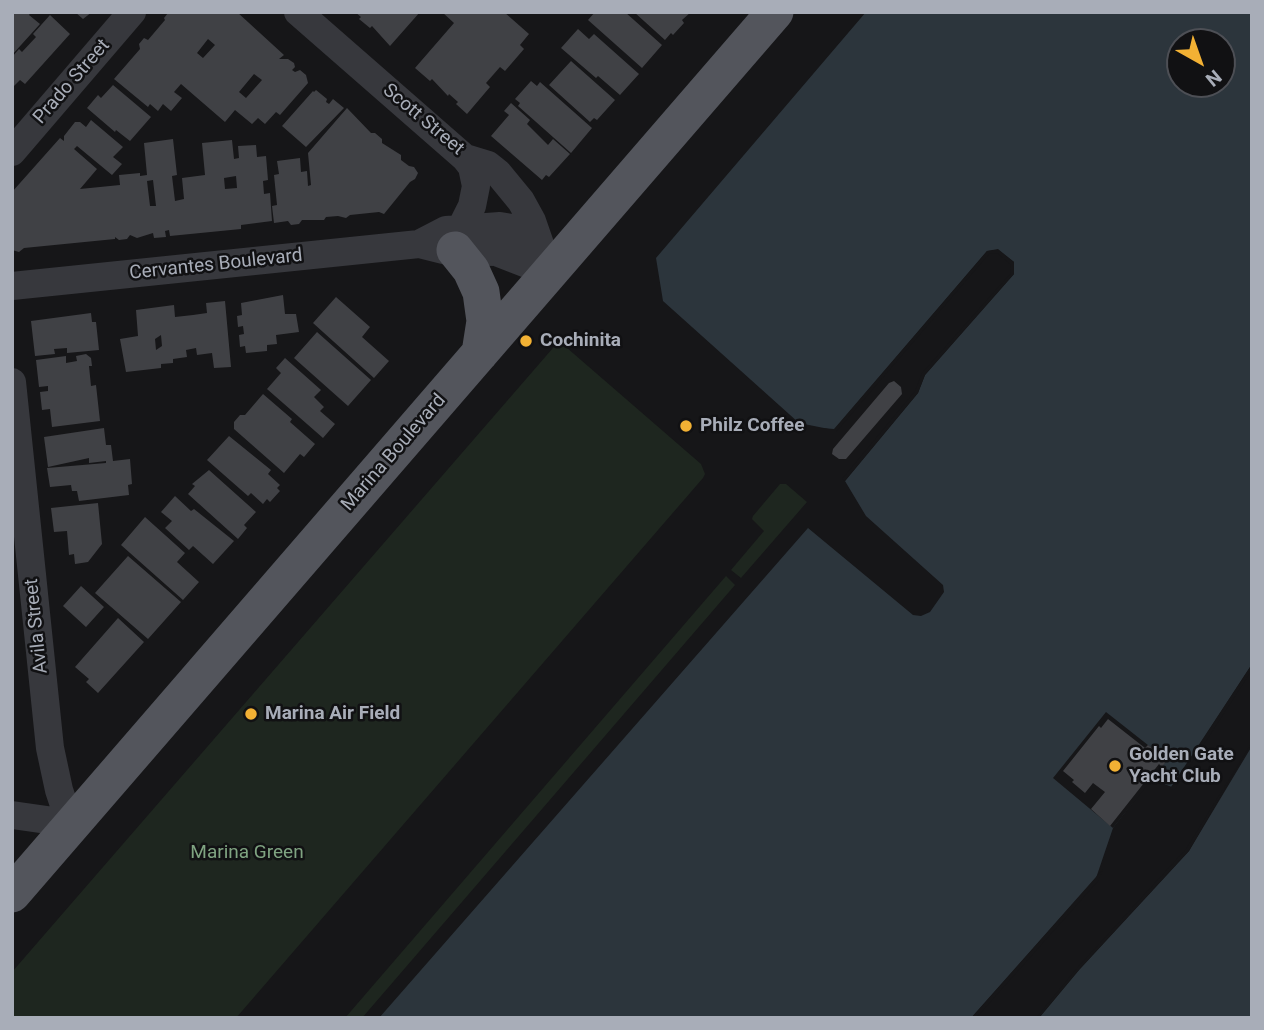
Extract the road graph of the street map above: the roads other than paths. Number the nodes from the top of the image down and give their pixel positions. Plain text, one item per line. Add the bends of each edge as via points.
1 (132, 12) edge
2 (298, 12) edge
3 (775, 12) edge
4 (17, 137) edge
5 (466, 158) junction
6 (458, 239) junction
7 (550, 273) junction
8 (12, 286) edge
9 (480, 353) junction
10 (12, 382) edge
11 (21, 558) edge
12 (12, 816) edge
13 (71, 826) junction
14 (12, 894) edge

1 - 4 street, Prado Street
2 - 5 street, Scott Street
3 - 7 main road, Marina Boulevard
5 - 6 street via 476,186
5 - 7 street, Scott Street via 488,165 521,201
6 - 7 street, Cervantes Boulevard via 500,226 512,228 522,233
6 - 8 street, Cervantes Boulevard
6 - 9 main road via 481,292 485,321
7 - 9 main road, Marina Boulevard
9 - 13 main road, Marina Boulevard
10 - 11 street, Avila Street
11 - 13 street, Avila Street via 51,748
12 - 13 street
13 - 14 main road, Marina Boulevard

